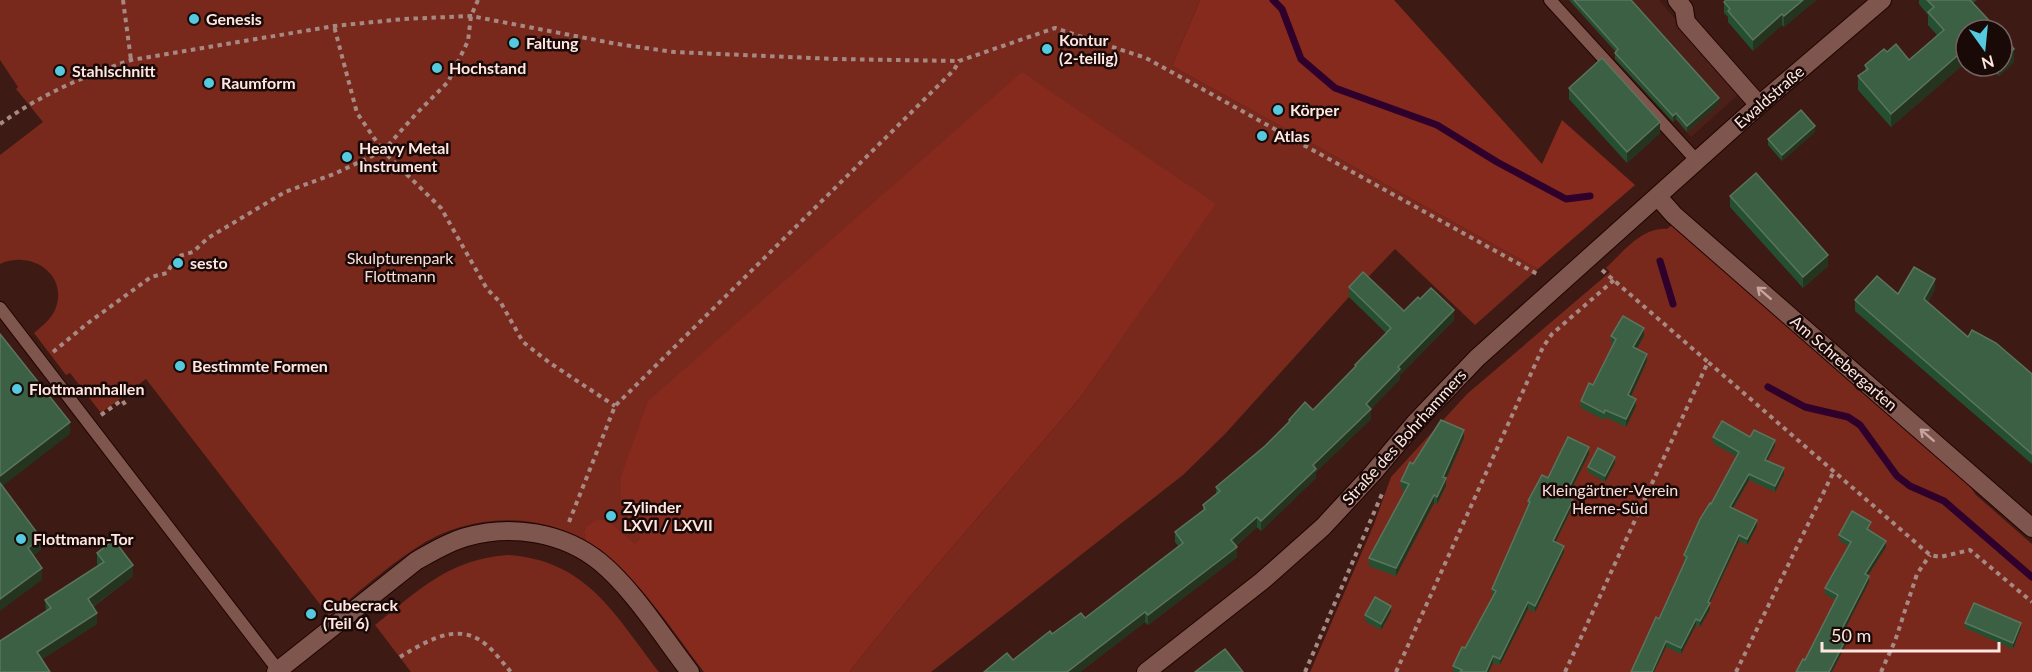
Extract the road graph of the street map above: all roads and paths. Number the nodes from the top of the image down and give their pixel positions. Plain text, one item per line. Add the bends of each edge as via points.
1 (123, 0) edge
2 (478, 0) edge
3 (1550, 0) edge
4 (1677, 0) edge
5 (1882, 0) edge
6 (471, 16) junction
7 (334, 26) junction
8 (131, 60) junction
9 (959, 61) junction
10 (1759, 105) junction
11 (0, 124) edge
12 (383, 151) junction
13 (1697, 161) junction
14 (1658, 197) junction
15 (1589, 258) junction
16 (1614, 280) junction
17 (1558, 286) junction
18 (0, 308) edge
19 (41, 362) junction
20 (1708, 362) junction
21 (126, 406) dead end
22 (615, 406) junction
23 (89, 424) junction
24 (1834, 471) junction
25 (1373, 473) junction
26 (2032, 528) edge
27 (560, 540) junction
28 (1930, 555) junction
29 (2032, 602) edge
30 (400, 657) dead end
31 (277, 671) edge
32 (511, 672) edge
33 (690, 672) edge
34 (1146, 672) edge
35 (1305, 672) edge
36 (1396, 672) edge
37 (1565, 672) edge
38 (1736, 672) edge
39 (1881, 672) edge

1 - 8 path
2 - 6 path
3 - 13 lane
4 - 10 street via 1684,9 1686,22
5 - 10 street, Ewaldstraße
6 - 7 path
6 - 9 path via 674,52
6 - 12 path via 468,41 448,82
7 - 8 path
7 - 12 path via 357,113
8 - 11 path via 29,103
9 - 17 path via 1055,28 1146,58
9 - 22 path
10 - 13 street, Ewaldstraße
12 - 19 path via 285,192 208,238 193,252 176,257 167,273 151,277
12 - 22 path via 441,208 487,289 501,303 523,342
13 - 14 street, Ewaldstraße
14 - 15 street, Straße des Bohrhammers
26 -> 14 street, Am Schrebergarten
15 - 16 path
15 - 17 street, Straße des Bohrhammers
16 - 20 path
16 - 36 path via 1551,334 1543,347
17 - 25 street, Straße des Bohrhammers via 1477,358
18 - 19 lane
19 - 23 lane
20 - 24 path
20 - 37 path
21 - 23 path via 122,400
22 - 27 path
23 - 31 lane
24 - 28 path
24 - 38 path
25 - 34 street, Straße des Bohrhammers via 1323,527 1262,581
25 - 35 path via 1384,484 1381,500
27 - 31 street via 515,531 492,532 464,537 435,550
27 - 33 street via 600,562 614,576
28 - 29 path via 1940,557 1970,550
28 - 39 path via 1917,574
30 - 32 path via 445,635 465,634 487,646

